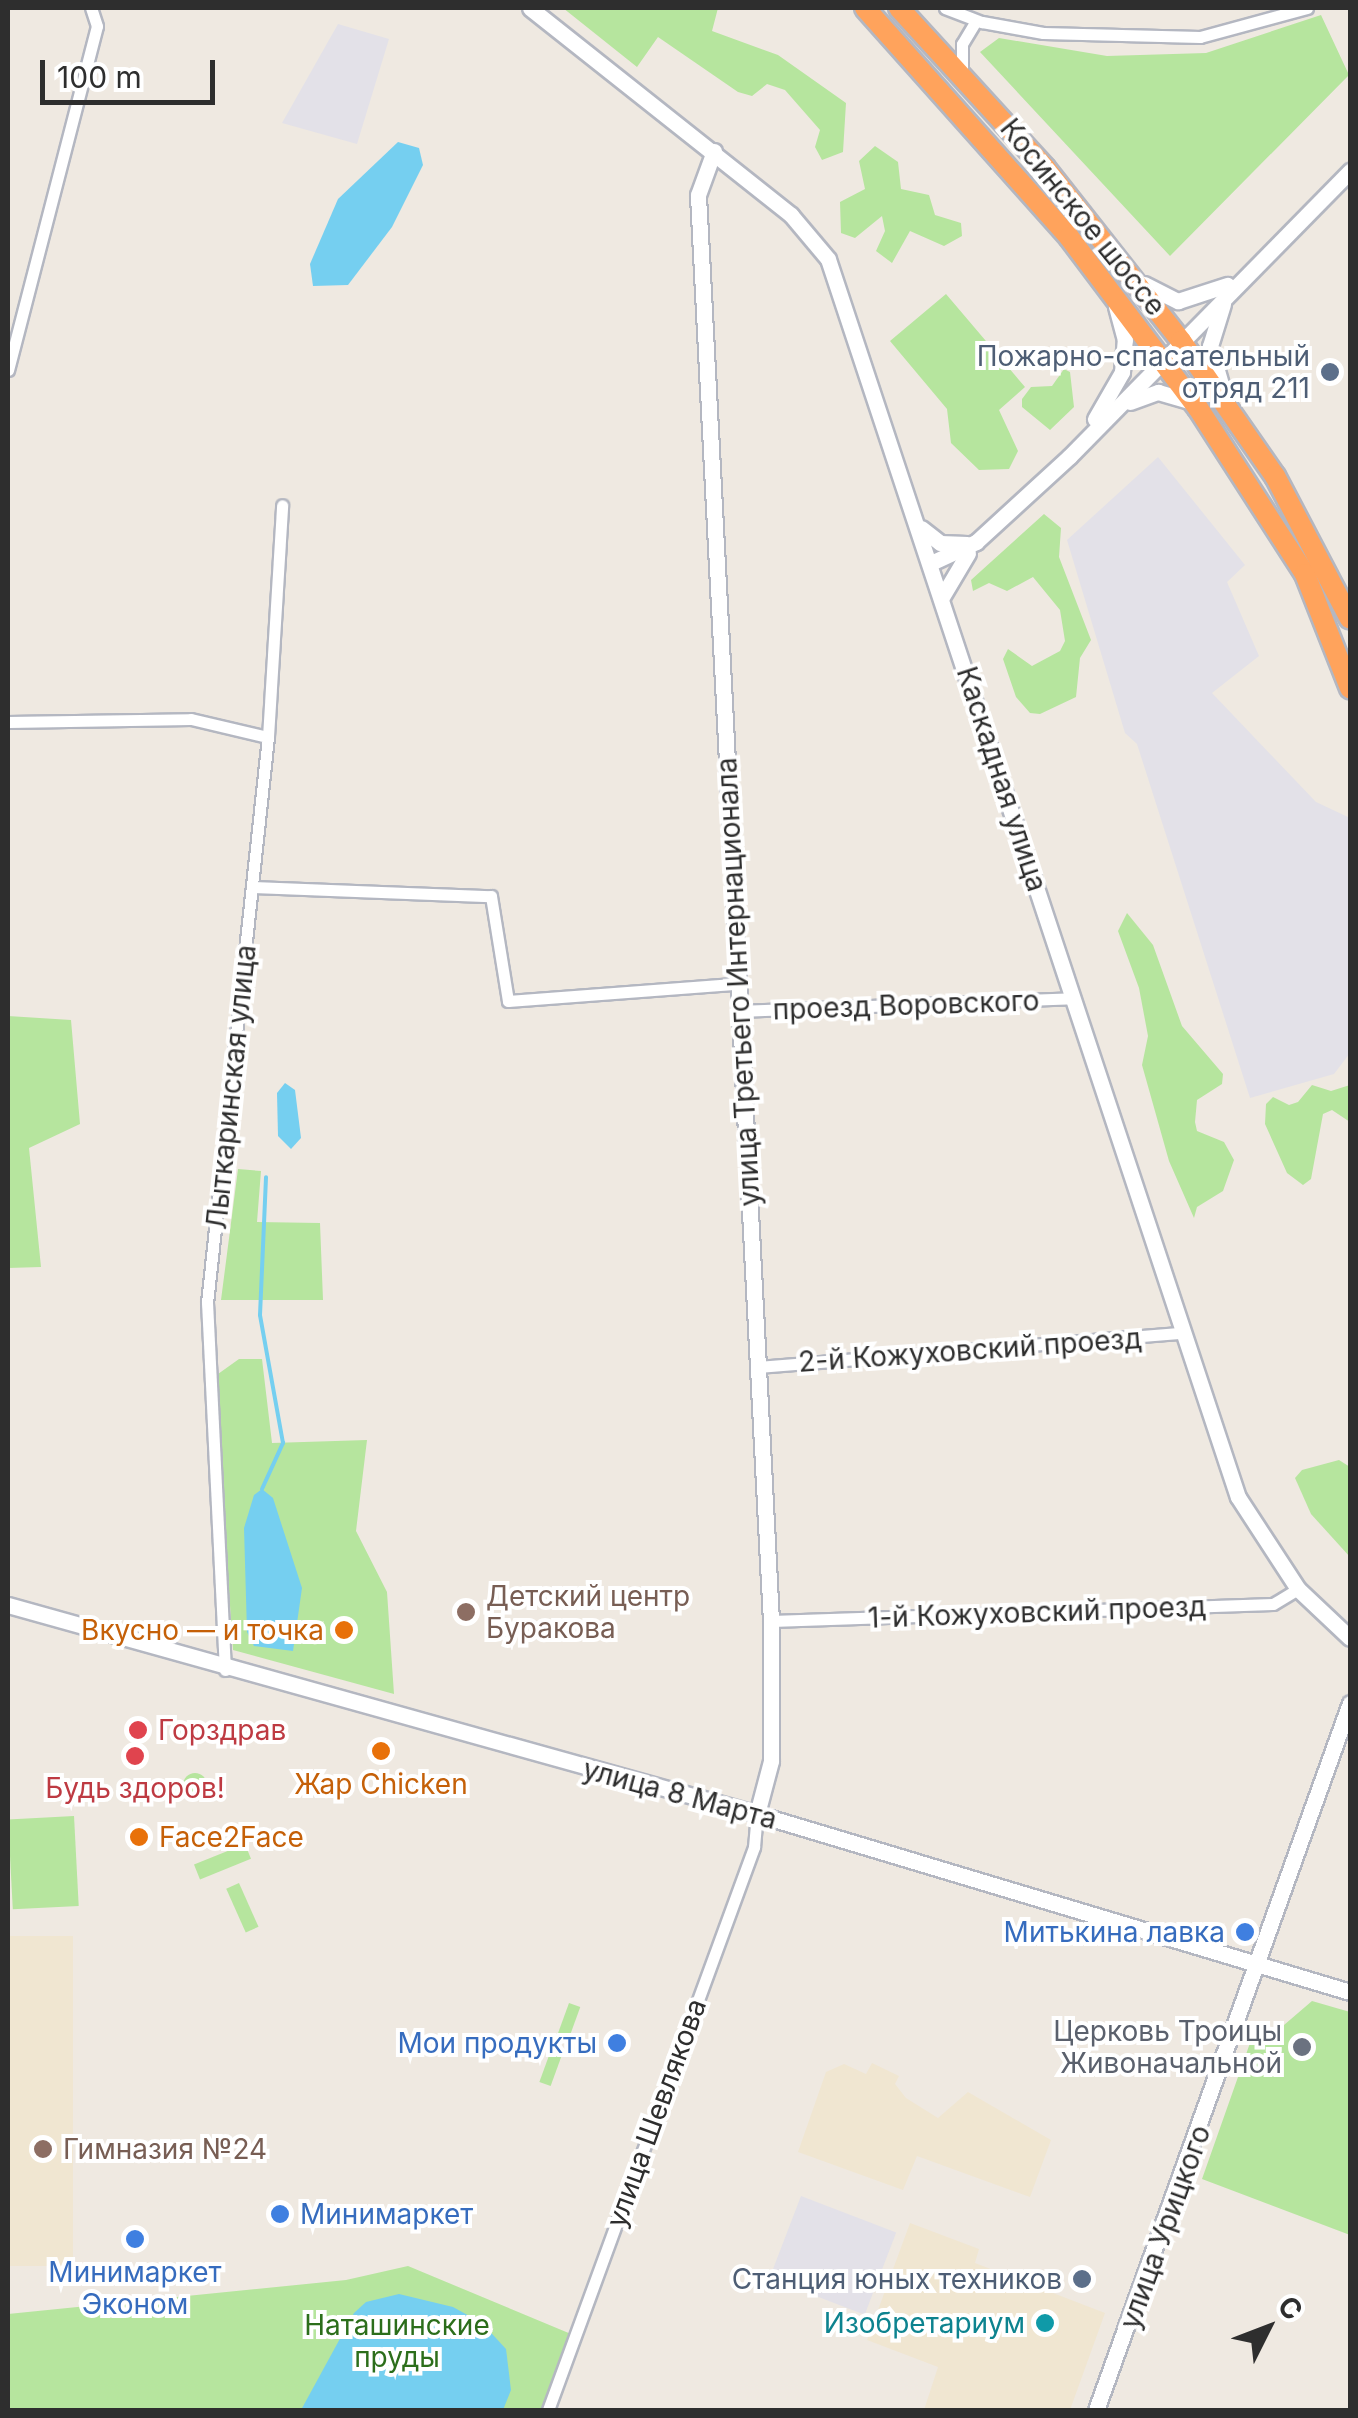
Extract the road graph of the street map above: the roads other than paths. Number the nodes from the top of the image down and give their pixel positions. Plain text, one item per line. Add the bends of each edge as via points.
1 (91, 8) edge
2 (530, 8) edge
3 (865, 8) edge
4 (899, 8) edge
5 (944, 8) edge
6 (1307, 8) edge
7 (976, 20) junction
8 (926, 37) junction
9 (962, 44) junction
10 (966, 80) junction
11 (714, 151) junction
12 (1347, 182) edge
13 (1122, 261) junction
14 (1100, 276) junction
15 (1232, 286) junction
16 (1179, 338) junction
17 (1160, 357) junction
18 (8, 370) edge
19 (1195, 404) junction
20 (1231, 411) junction
21 (1097, 424) junction
22 (282, 505) dead end
23 (918, 524) junction
24 (976, 542) junction
25 (931, 563) junction
26 (942, 597) junction
27 (1350, 619) edge
28 (1350, 688) edge
29 (8, 722) edge
30 (268, 736) junction
31 (252, 888) junction
32 (736, 984) junction
33 (1073, 998) junction
34 (738, 1011) junction
35 (1183, 1333) junction
36 (757, 1366) junction
37 (1298, 1589) junction
38 (8, 1605) edge
39 (771, 1621) junction
40 (1350, 1638) edge
41 (225, 1670) junction
42 (1350, 1703) edge
43 (758, 1814) junction
44 (1259, 1964) junction
45 (1350, 1992) edge
46 (548, 2410) edge
47 (1096, 2410) edge

1 - 18 street via 97,26
2 - 11 street, Каскадная улица
3 - 14 highway, Косинское шоссе
4 - 8 highway, Косинское шоссе
5 - 7 street
6 - 7 street via 1200,37 1074,36
7 - 9 street
8 - 9 street
8 - 10 highway, Косинское шоссе
9 - 10 street
10 - 13 highway, Косинское шоссе
11 - 23 street, Каскадная улица via 792,215 828,259
11 - 32 street, улица Третьего Интернационала via 698,195
12 - 15 street
13 - 15 street via 1154,292 1178,301
13 - 16 highway, Косинское шоссе
14 - 17 highway, Косинское шоссе
14 - 21 street via 1116,306 1126,353
15 - 16 street
15 - 20 street via 1210,346
16 - 17 street
16 - 20 highway, Косинское шоссе
17 - 19 highway, Косинское шоссе
17 - 21 street
19 - 21 street via 1148,393
19 - 28 highway, Косинское шоссе via 1305,574
20 - 27 highway, Косинское шоссе via 1309,533
21 - 24 street
22 - 30 street, Лыткаринская улица
23 - 24 street via 940,543
23 - 25 street, Каскадная улица
24 - 25 street
24 - 26 street
25 - 26 street, Каскадная улица
26 - 33 street, Каскадная улица
29 - 30 street via 191,719
30 - 31 street, Лыткаринская улица
31 - 32 street via 491,896 508,1001
31 - 41 street, Лыткаринская улица via 208,1303
32 - 34 street, улица Третьего Интернационала
33 - 34 street, проезд Воровского
33 - 35 street, Каскадная улица
34 - 36 street, улица Третьего Интернационала
35 - 36 street, 2-й Кожуховский проезд
35 - 37 street, Каскадная улица via 1238,1496 1255,1532
36 - 39 street, улица Третьего Интернационала
37 - 39 street, 1-й Кожуховский проезд via 1272,1604
37 - 40 street, Каскадная улица
38 - 41 street, улица 8 Марта
39 - 43 street, улица Третьего Интернационала via 771,1761
41 - 43 street, улица 8 Марта
42 - 44 street, улица Урицкого
43 - 44 street, улица 8 Марта
43 - 46 street, улица Шевлякова via 754,1847
44 - 45 street, улица 8 Марта
44 - 47 street, улица Урицкого

